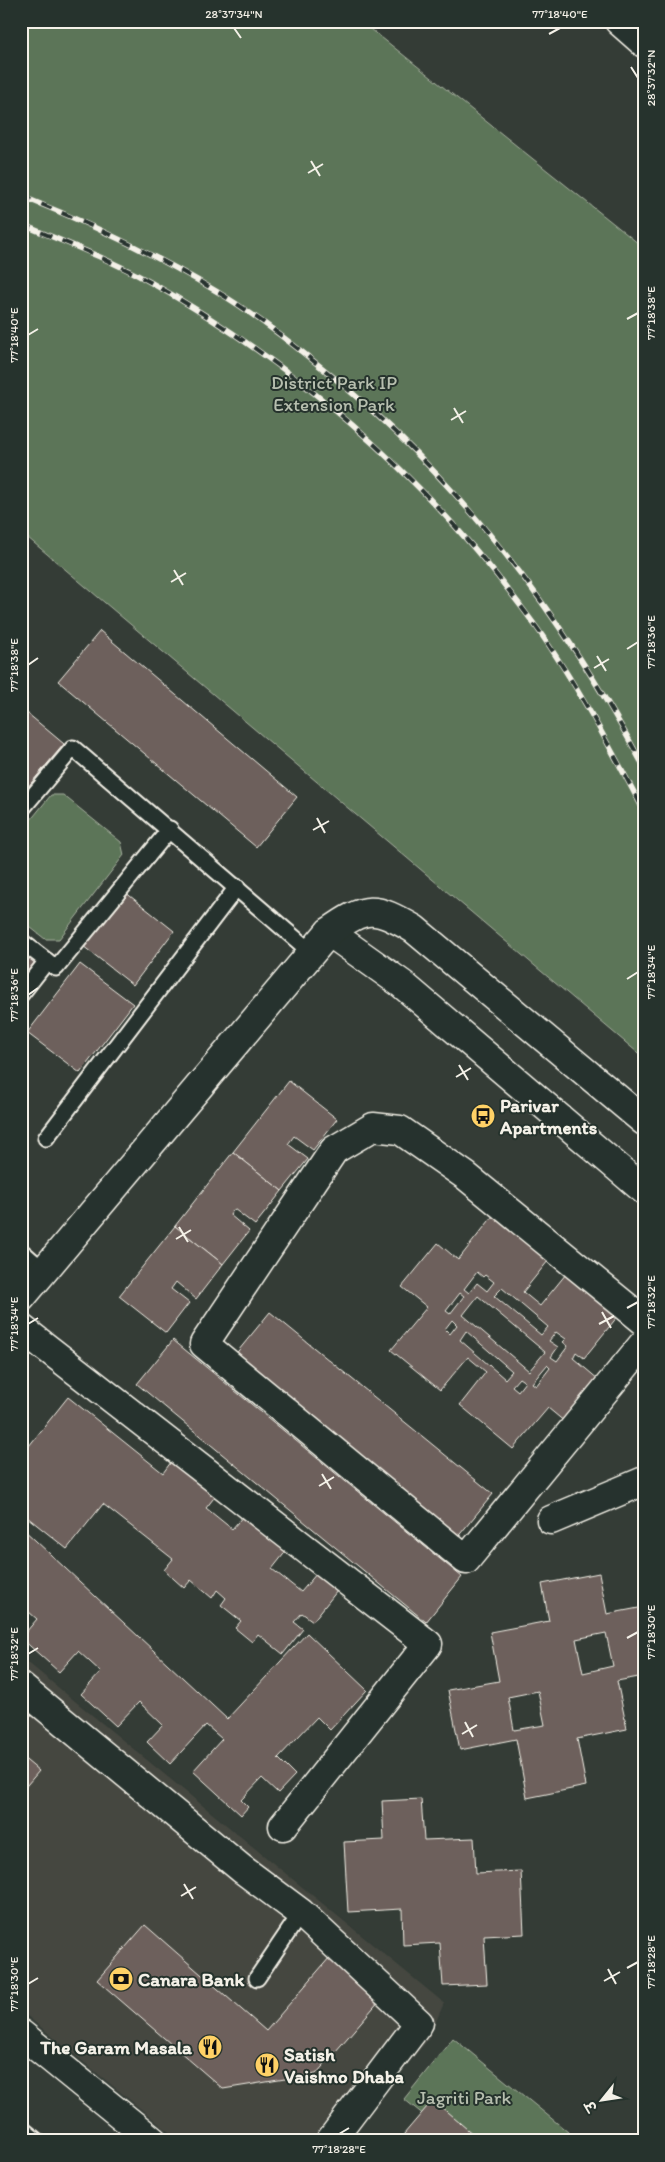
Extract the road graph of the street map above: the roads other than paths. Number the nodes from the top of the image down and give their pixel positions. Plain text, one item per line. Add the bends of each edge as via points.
1 (619, 21) edge
2 (644, 43) edge
3 (21, 810) edge
4 (170, 829) junction
5 (237, 887) junction
6 (329, 932) junction
7 (21, 940) edge
8 (312, 953) junction
9 (47, 961) junction
10 (21, 994) edge
11 (644, 1121) edge
12 (46, 1138) dead end
13 (644, 1190) edge
14 (21, 1251) edge
15 (44, 1271) junction
16 (21, 1298) edge
17 (644, 1321) edge
18 (21, 1328) edge
19 (644, 1343) edge
20 (644, 1482) edge
21 (551, 1520) dead end
22 (21, 1687) edge
23 (283, 1826) dead end
24 (301, 1913) junction
25 (257, 1978) dead end
26 (21, 2034) edge
27 (154, 2141) edge
28 (330, 2141) edge

1 - 2 street
3 - 4 lane via 73,748
4 - 5 lane
4 - 9 lane via 56,968
5 - 8 lane
5 - 12 lane
6 - 8 street
6 - 11 street via 369,910 386,913 414,929
6 - 13 street via 402,984
7 - 9 lane
8 - 15 street
9 - 10 lane
14 - 15 lane
15 - 16 street
17 - 19 street via 466,1176 400,1130 374,1127 334,1150 204,1344 466,1560
18 - 23 street via 428,1644
20 - 21 street
22 - 24 street via 242,1869
24 - 25 lane
24 - 28 street via 419,2023
26 - 27 street

